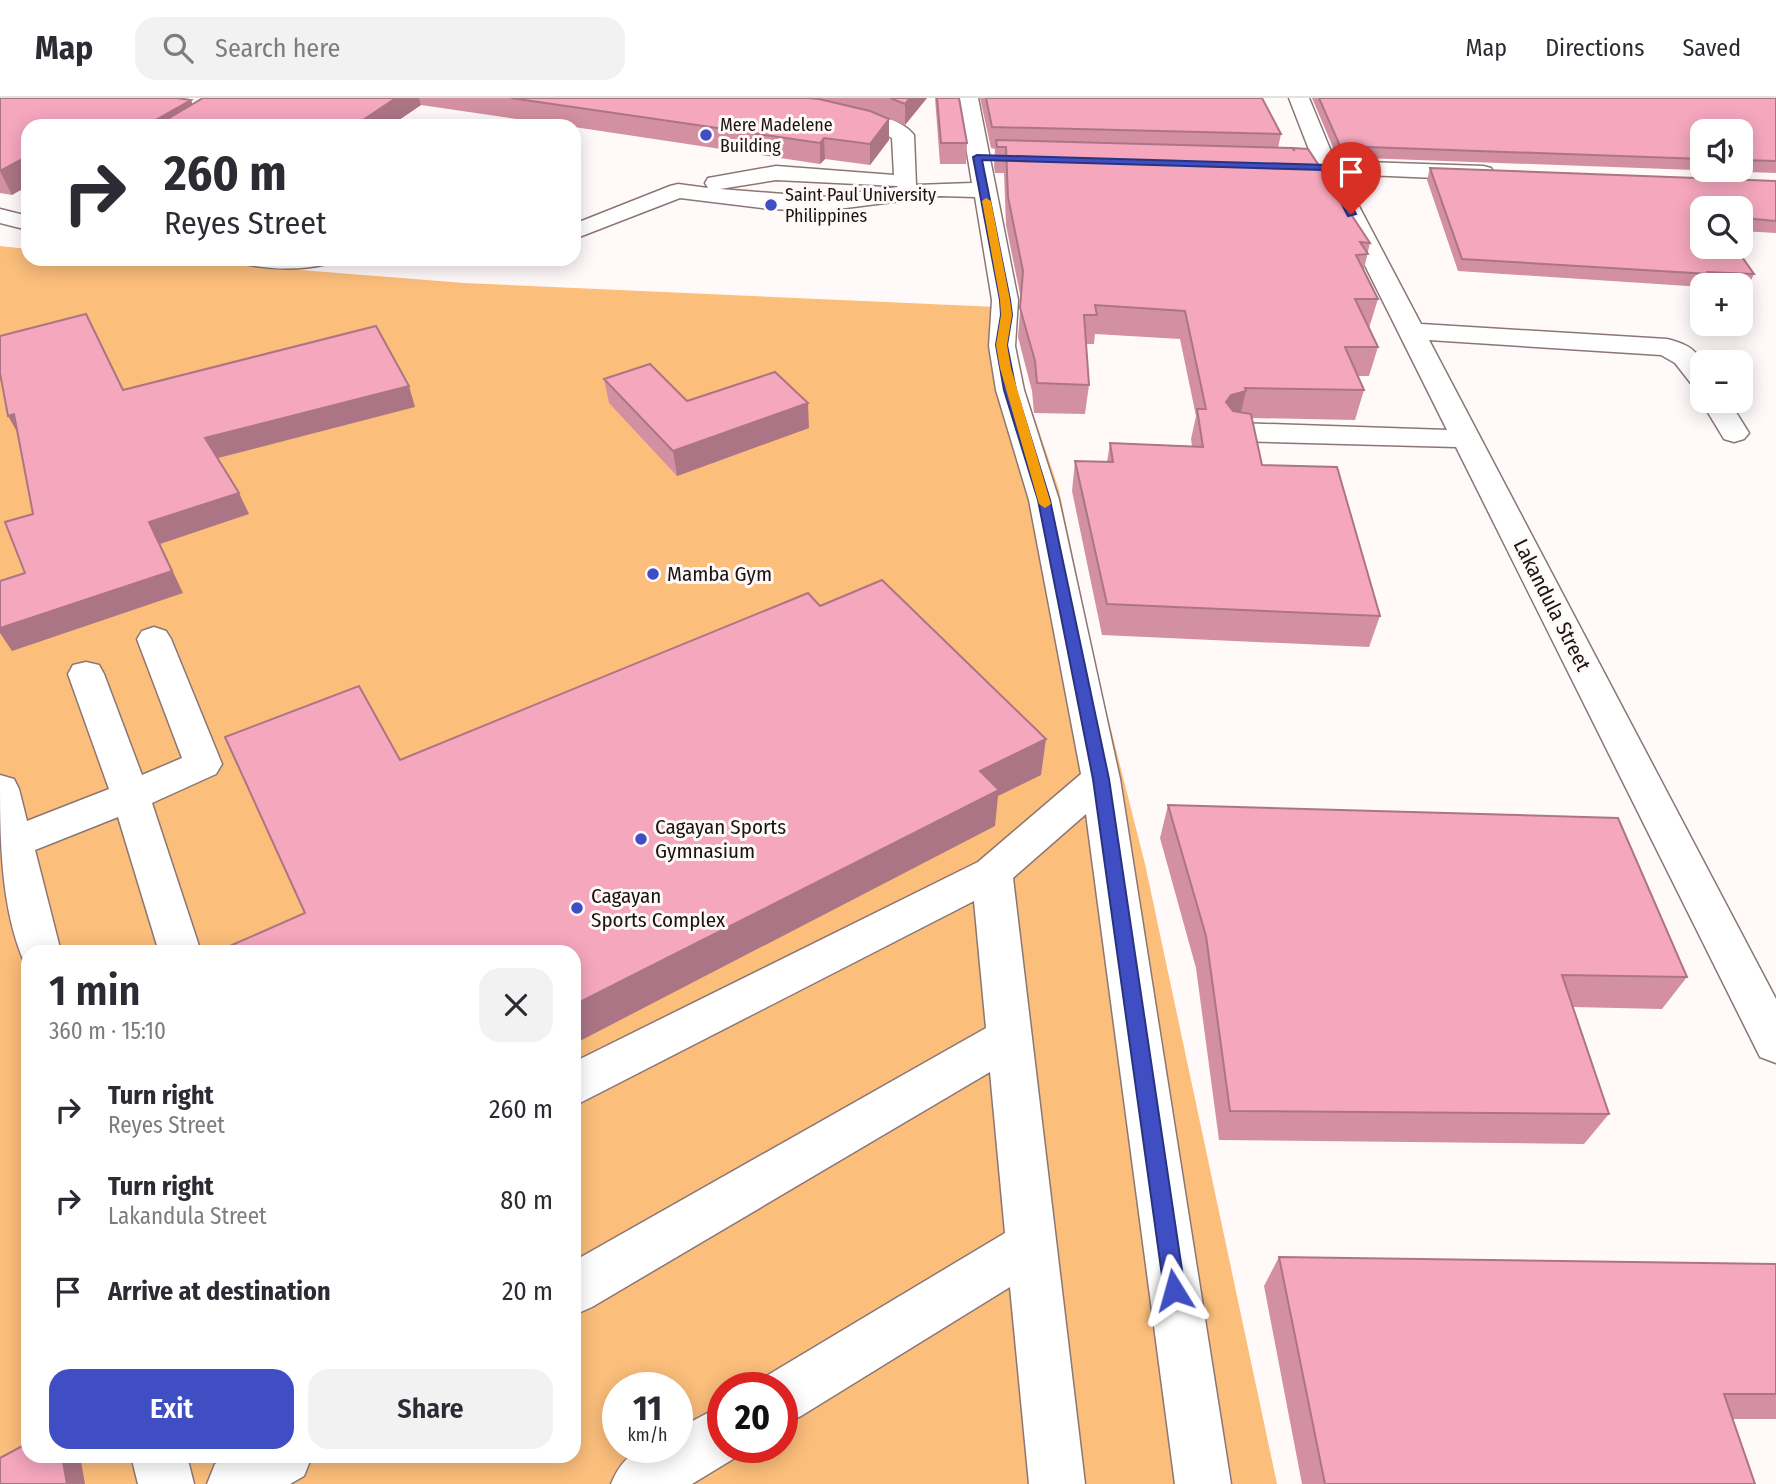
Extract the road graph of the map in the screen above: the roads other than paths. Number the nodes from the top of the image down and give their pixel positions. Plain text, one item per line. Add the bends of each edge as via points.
1 (968, 98) edge
2 (1299, 98) edge
3 (821, 114) edge
4 (1287, 166) edge
5 (1328, 167) junction
6 (1504, 173) edge
7 (906, 183) junction
8 (940, 189) junction
9 (984, 190) junction
10 (678, 191) junction
11 (0, 216) edge
12 (21, 221) edge
13 (581, 229) edge
14 (1411, 331) junction
15 (1690, 363) edge
16 (1722, 413) edge
17 (1237, 432) edge
18 (1734, 433) dead end
19 (1466, 439) junction
20 (154, 639) dead end
21 (86, 674) dead end
22 (237, 749) edge
23 (202, 764) junction
24 (1101, 779) junction
25 (0, 789) edge
26 (131, 796) junction
27 (15, 842) junction
28 (992, 873) junction
29 (38, 945) edge
30 (178, 945) edge
31 (1010, 1037) junction
32 (1776, 1043) edge
33 (581, 1081) edge
34 (1030, 1246) junction
35 (581, 1285) edge
36 (798, 1387) edge
37 (707, 1443) edge
38 (161, 1463) edge
39 (272, 1463) edge
40 (166, 1484) edge
41 (235, 1484) edge
42 (639, 1484) edge
43 (1057, 1484) edge
44 (1203, 1484) edge

1 - 9 street via 991,158
2 - 5 street, Lakandula Street
3 - 7 street via 880,123 903,135
4 - 5 street
5 - 6 street
5 - 14 street, Lakandula Street
7 - 8 street
7 - 10 street via 776,173
8 - 9 street
8 - 10 street via 822,204
9 - 24 street via 1005,300 1002,345 1010,390 1044,500
10 - 13 street
11 - 12 street
14 - 15 street via 1667,347
14 - 19 street, Lakandula Street
16 - 18 street
17 - 19 street
19 - 32 street, Lakandula Street
20 - 23 street
21 - 26 street
22 - 23 street
23 - 26 street
24 - 28 street
24 - 44 street
25 - 27 street
26 - 27 street
26 - 30 street
27 - 29 street
28 - 31 street
28 - 33 street
31 - 34 street
31 - 35 street
34 - 36 street
34 - 43 street
37 - 42 street
38 - 40 street
39 - 41 street

